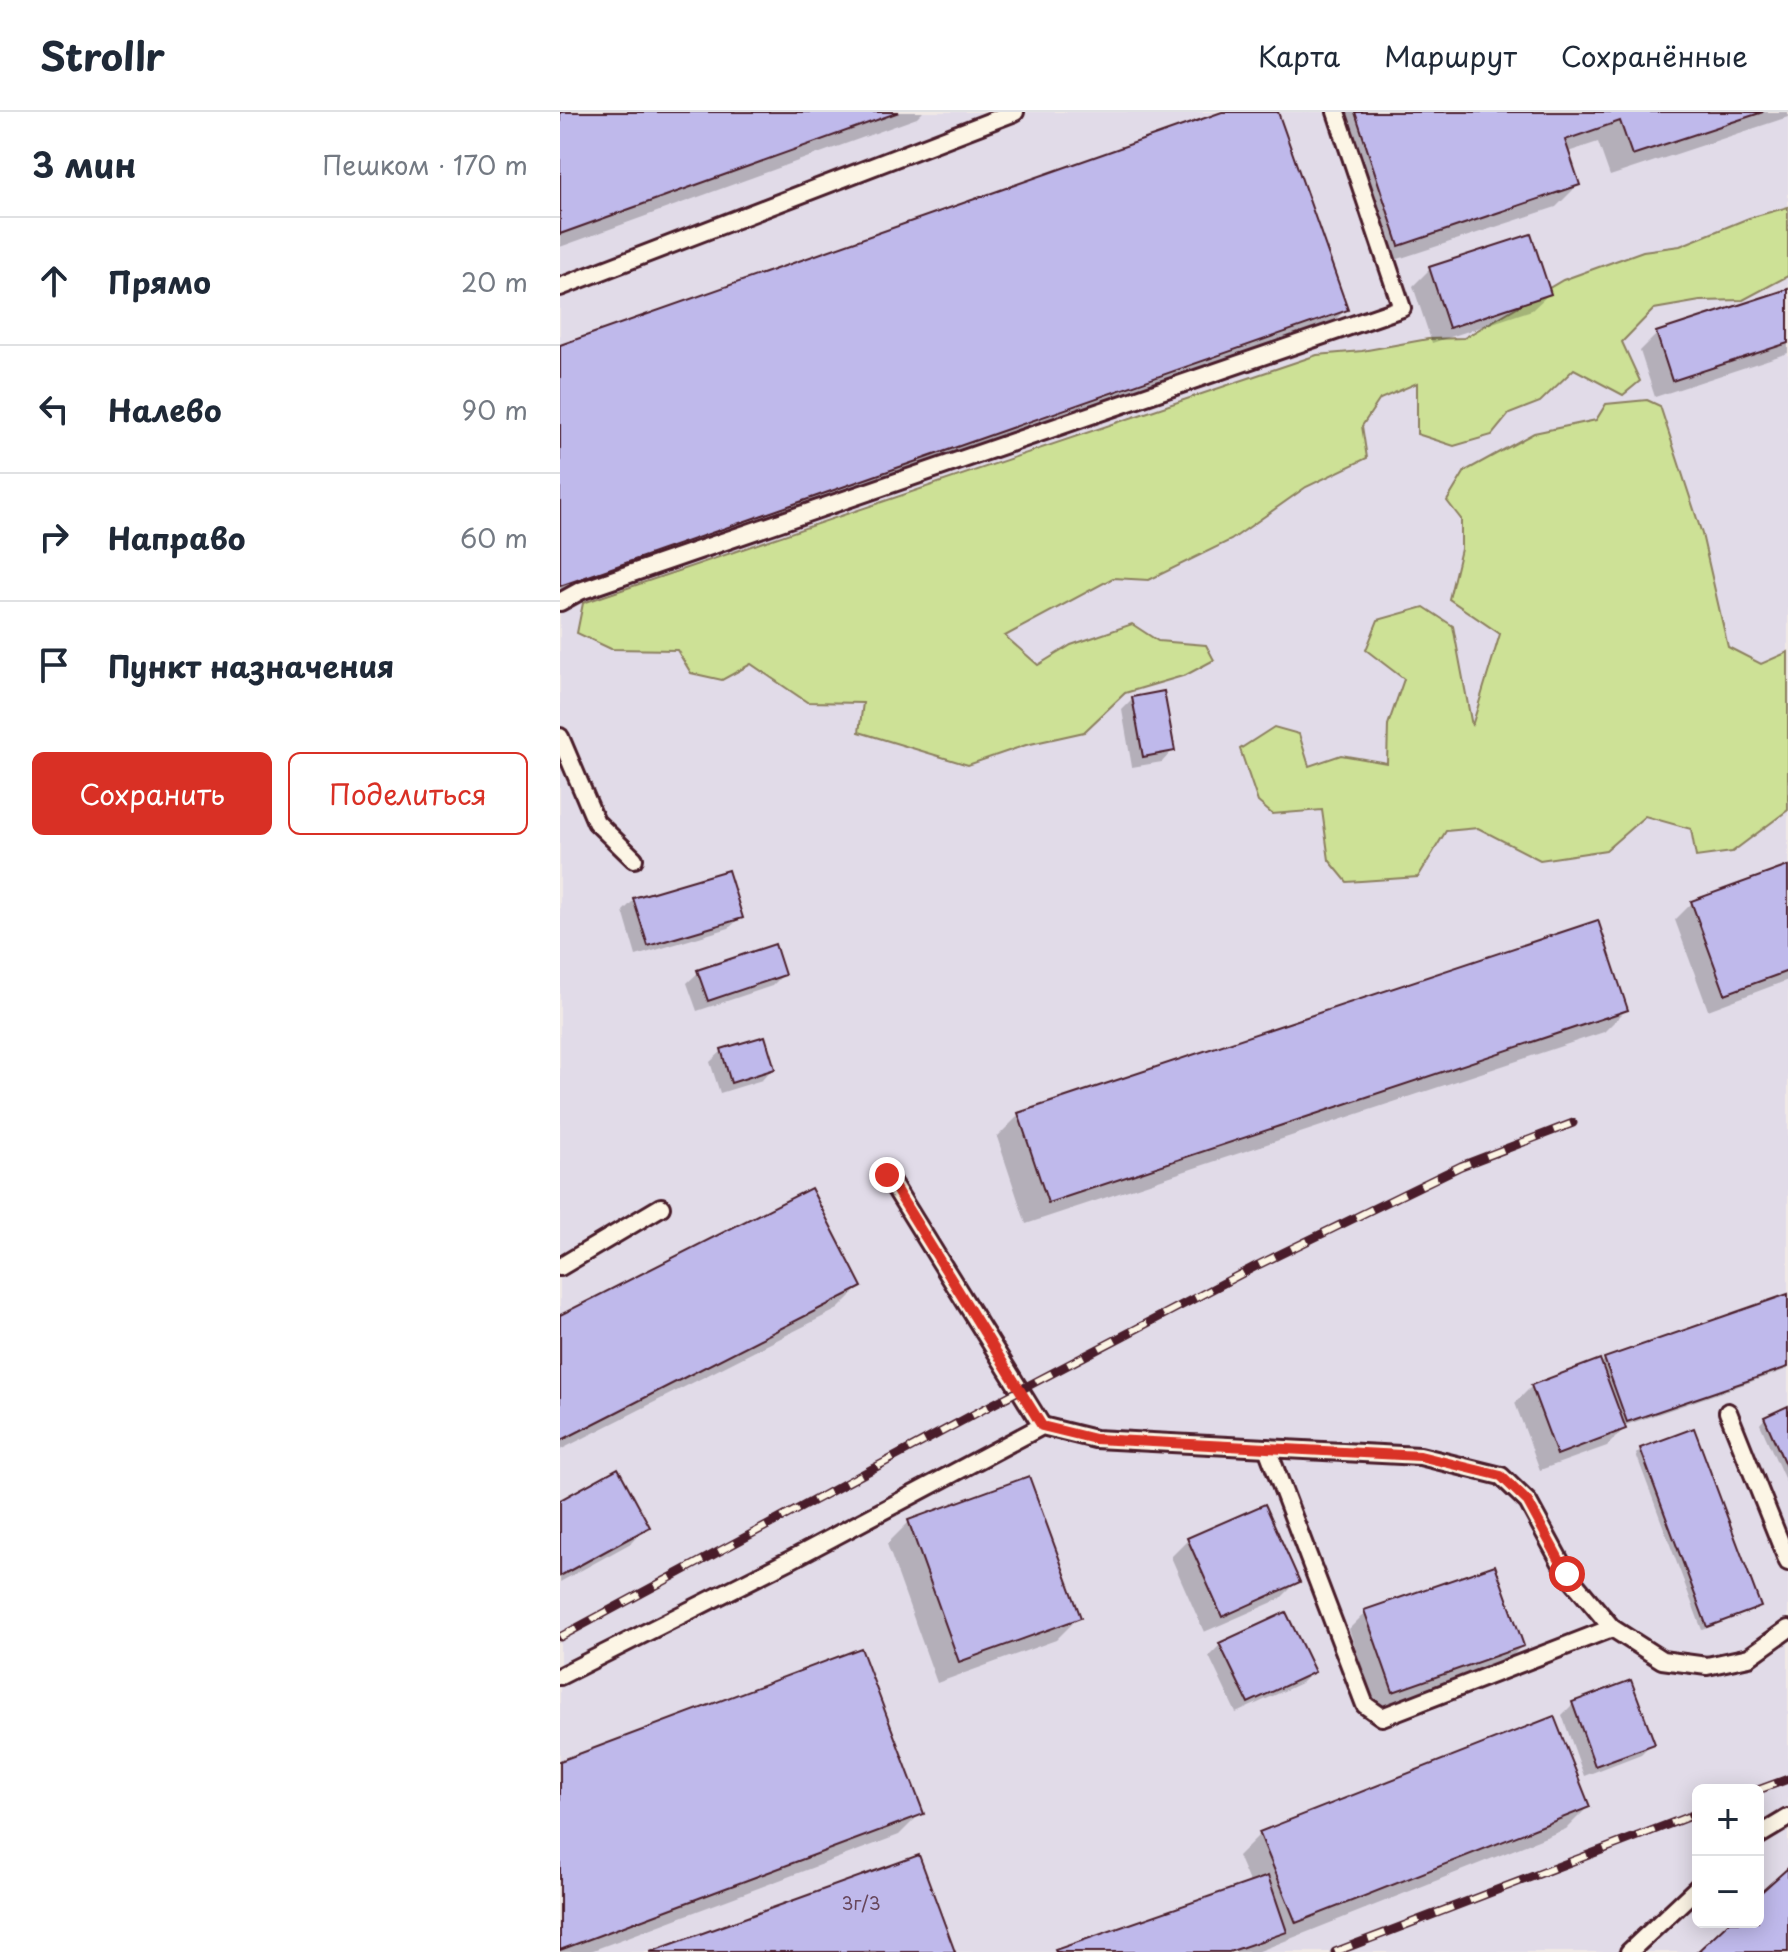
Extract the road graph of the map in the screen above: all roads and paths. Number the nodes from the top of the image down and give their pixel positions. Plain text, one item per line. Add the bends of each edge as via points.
1 (1015, 112) edge
2 (1336, 112) edge
3 (560, 287) edge
4 (560, 602) edge
5 (560, 737) edge
6 (634, 859) dead end
7 (887, 1175) dead end
8 (661, 1207) dead end
9 (560, 1267) edge
10 (1728, 1412) dead end
11 (1042, 1426) junction
12 (1267, 1448) junction
13 (1788, 1562) edge
14 (1612, 1628) junction
15 (1788, 1629) edge
16 (560, 1676) edge
17 (1788, 1818) edge
18 (1764, 1832) edge
19 (1692, 1893) edge
20 (1629, 1952) edge

1 - 3 lane
2 - 4 lane via 1402,308
5 - 6 lane via 596,822
7 - 11 lane
8 - 9 lane
10 - 13 lane
11 - 12 lane via 1095,1439
11 - 16 lane
12 - 14 lane via 1420,1456 1501,1476 1528,1502 1567,1574
12 - 14 lane via 1365,1705 1382,1717
14 - 15 lane via 1662,1660 1707,1666 1749,1657
17 - 18 lane
19 - 20 lane

